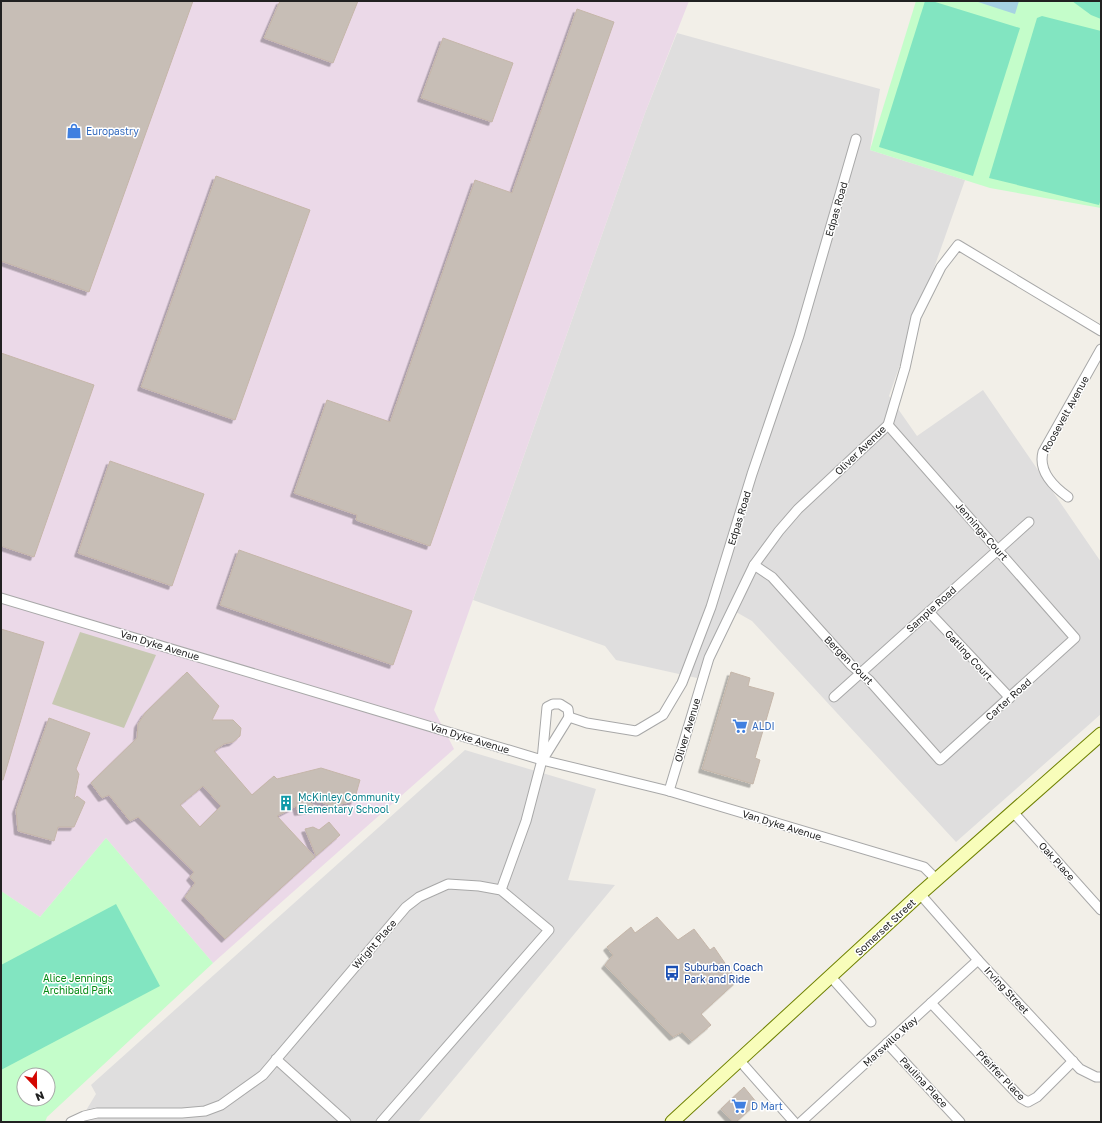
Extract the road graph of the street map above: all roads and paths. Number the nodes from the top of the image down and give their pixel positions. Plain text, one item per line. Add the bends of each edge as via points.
1 (856, 139) dead end
2 (1101, 331) edge
3 (1101, 349) edge
4 (888, 424) junction
5 (1068, 497) dead end
6 (1029, 522) dead end
7 (998, 550) junction
8 (754, 565) junction
9 (1, 598) edge
10 (929, 612) junction
11 (1075, 638) joint
12 (861, 673) junction
13 (834, 697) dead end
14 (1010, 698) junction
15 (569, 717) junction
16 (1101, 734) edge
17 (542, 760) junction
18 (940, 760) joint
19 (669, 791) junction
20 (1013, 812) junction
21 (936, 880) junction
22 (501, 890) junction
23 (920, 894) junction
24 (1101, 910) edge
25 (978, 960) junction
26 (831, 977) junction
27 (931, 1002) junction
28 (872, 1022) dead end
29 (887, 1043) junction
30 (276, 1058) junction
31 (740, 1061) junction
32 (1074, 1061) junction
33 (1101, 1077) edge
34 (71, 1122) edge
35 (346, 1122) edge
36 (381, 1122) edge
37 (672, 1122) edge
38 (794, 1122) edge
39 (801, 1122) edge
40 (960, 1122) edge

1 - 15 street, Edpas Road via 799,336 752,474 711,607 682,683 663,715 636,731 587,723
2 - 4 street, Oliver Avenue via 958,245 941,267 916,317 905,368
3 - 5 street, Roosevelt Avenue via 1042,452 1042,466 1050,480
4 - 7 street, Jennings Court
4 - 8 street, Oliver Avenue via 798,509
6 - 7 street, Sample Road
7 - 10 street, Sample Road
7 - 11 street, Jennings Court
8 - 12 street, Bergen Court via 772,577
8 - 19 street, Oliver Avenue via 709,658
9 - 17 street, Van Dyke Avenue
10 - 12 street, Sample Road
10 - 14 street, Gatling Court
11 - 14 street, Carter Road
12 - 13 street, Sample Road
12 - 18 street, Bergen Court
14 - 18 street, Carter Road
15 - 17 street
15 - 17 street, Edpas Road via 568,709 560,704 547,707
16 - 20 main road, Somerset Street
17 - 19 street, Van Dyke Avenue
17 - 22 street via 526,821
19 - 21 street, Van Dyke Avenue via 924,867
20 - 21 main road, Somerset Street
20 - 24 street, Oak Place
21 - 23 main road, Somerset Street
22 - 30 street, Wright Place via 448,884 418,898 406,907
22 - 36 street, Wright Place via 549,930
23 - 25 street, Irving Street
23 - 26 main road, Somerset Street
25 - 27 street, Marswillo Way
25 - 32 street, Irving Street
26 - 28 street
26 - 31 main road, Somerset Street
27 - 29 street, Marswillo Way
27 - 32 street, Pfeiffer Place via 1020,1098 1028,1102 1037,1097
29 - 39 street, Marswillo Way
29 - 40 street, Paulina Place
30 - 34 street, Wright Place via 263,1075 240,1093 205,1111 97,1113
30 - 35 street
31 - 37 main road, Somerset Street
31 - 38 street
32 - 33 street, Irving Street via 1080,1069

